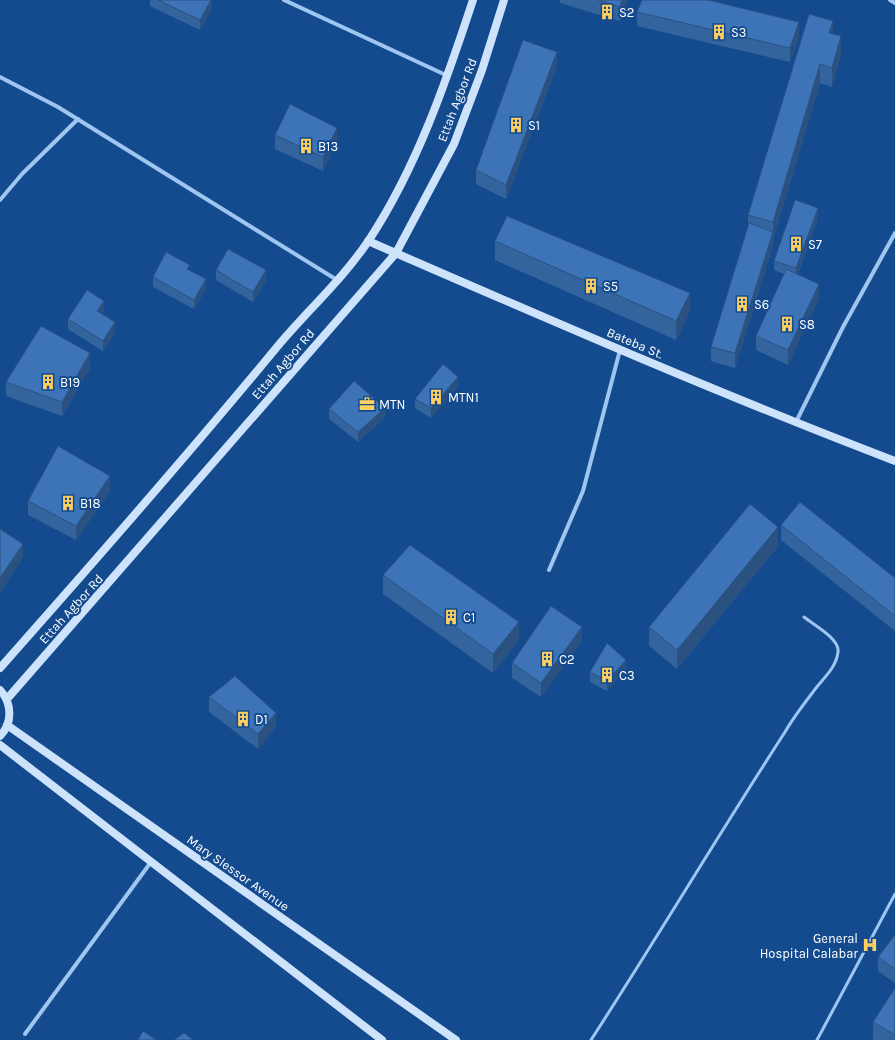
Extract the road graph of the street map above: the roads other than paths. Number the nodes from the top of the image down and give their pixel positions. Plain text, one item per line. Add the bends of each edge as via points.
1 (284, 0) edge
2 (473, 0) edge
3 (504, 0) edge
4 (890, 0) edge
5 (895, 3) edge
6 (449, 76) junction
7 (0, 77) edge
8 (78, 119) junction
9 (0, 200) edge
10 (895, 233) edge
11 (368, 241) junction
12 (396, 253) junction
13 (337, 280) junction
14 (620, 350) junction
15 (795, 422) junction
16 (895, 461) edge
17 (549, 570) dead end
18 (804, 617) dead end
19 (0, 668) edge
20 (0, 690) edge
21 (7, 699) junction
22 (7, 725) junction
23 (0, 736) edge
24 (0, 745) edge
25 (151, 861) junction
26 (895, 894) edge
27 (25, 1034) dead end
28 (382, 1040) edge
29 (456, 1040) edge
30 (591, 1040) edge
31 (817, 1040) edge

1 - 6 street
2 - 6 main road, Ettah Agbor Rd
3 - 12 main road, Ettah Agbor Rd via 482,70 454,144
4 - 5 street
6 - 11 main road, Ettah Agbor Rd via 405,176
7 - 8 street
8 - 9 street via 22,174
8 - 13 street
10 - 15 street via 843,327
11 - 12 main road, Bateba St.
11 - 13 main road, Ettah Agbor Rd
12 - 14 main road, Bateba St.
12 - 21 main road, Ettah Agbor Rd
13 - 19 main road, Ettah Agbor Rd
14 - 15 main road, Bateba St.
14 - 17 street via 582,491
15 - 16 main road, Bateba St.
18 - 30 lane via 838,644 835,666 786,730
20 - 21 main road
21 - 22 main road via 10,707
22 - 23 main road
22 - 29 main road, Mary Slessor Avenue
24 - 25 main road
25 - 27 street
25 - 28 main road
26 - 31 lane

